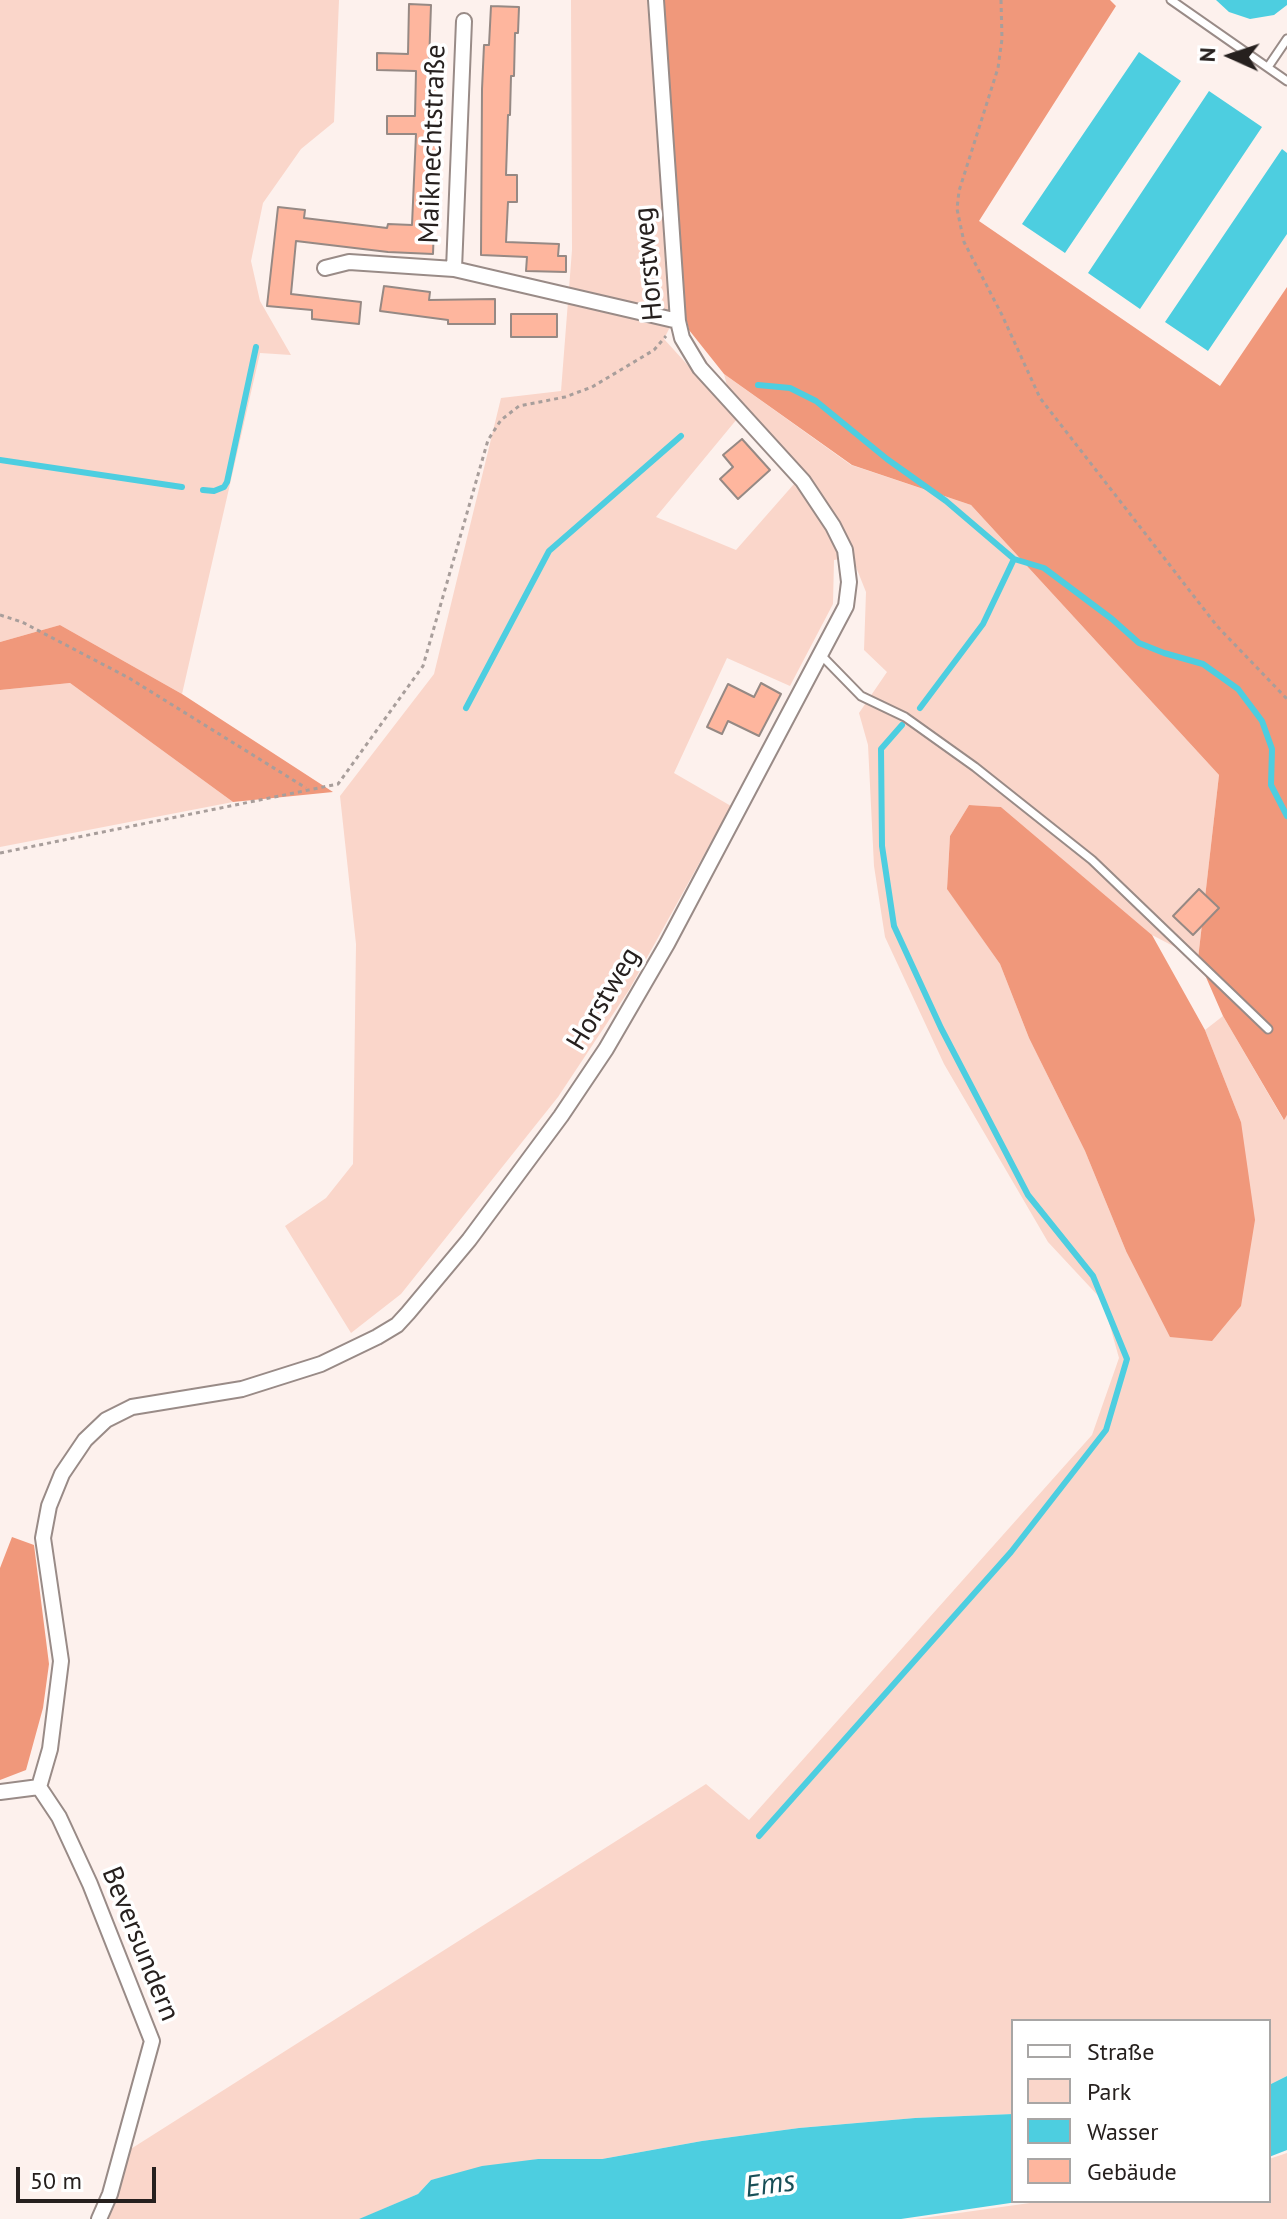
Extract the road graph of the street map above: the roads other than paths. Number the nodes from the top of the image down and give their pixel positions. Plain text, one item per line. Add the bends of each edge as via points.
1 (656, 0) edge
2 (1171, 0) edge
3 (464, 21) dead end
4 (1287, 39) edge
5 (1268, 67) junction
6 (1287, 81) edge
7 (325, 268) dead end
8 (454, 269) junction
9 (678, 321) junction
10 (821, 655) junction
11 (1268, 1029) dead end
12 (39, 1787) junction
13 (0, 1792) edge
14 (99, 2219) edge

1 - 9 street, Horstweg
2 - 5 lane
3 - 8 street, Maiknechtstraße
4 - 5 lane
5 - 6 lane
7 - 8 street via 349,262
8 - 9 street
9 - 10 street, Horstweg via 700,368 803,481 845,550 846,606
10 - 11 lane via 861,696 905,717 1092,860
10 - 12 street, Horstweg via 606,1049 469,1240 403,1319 358,1348 286,1377 132,1407 106,1420 85,1440 62,1474 43,1538 61,1661 50,1749
12 - 13 street
12 - 14 street, Beversundern via 90,1884 152,2041

